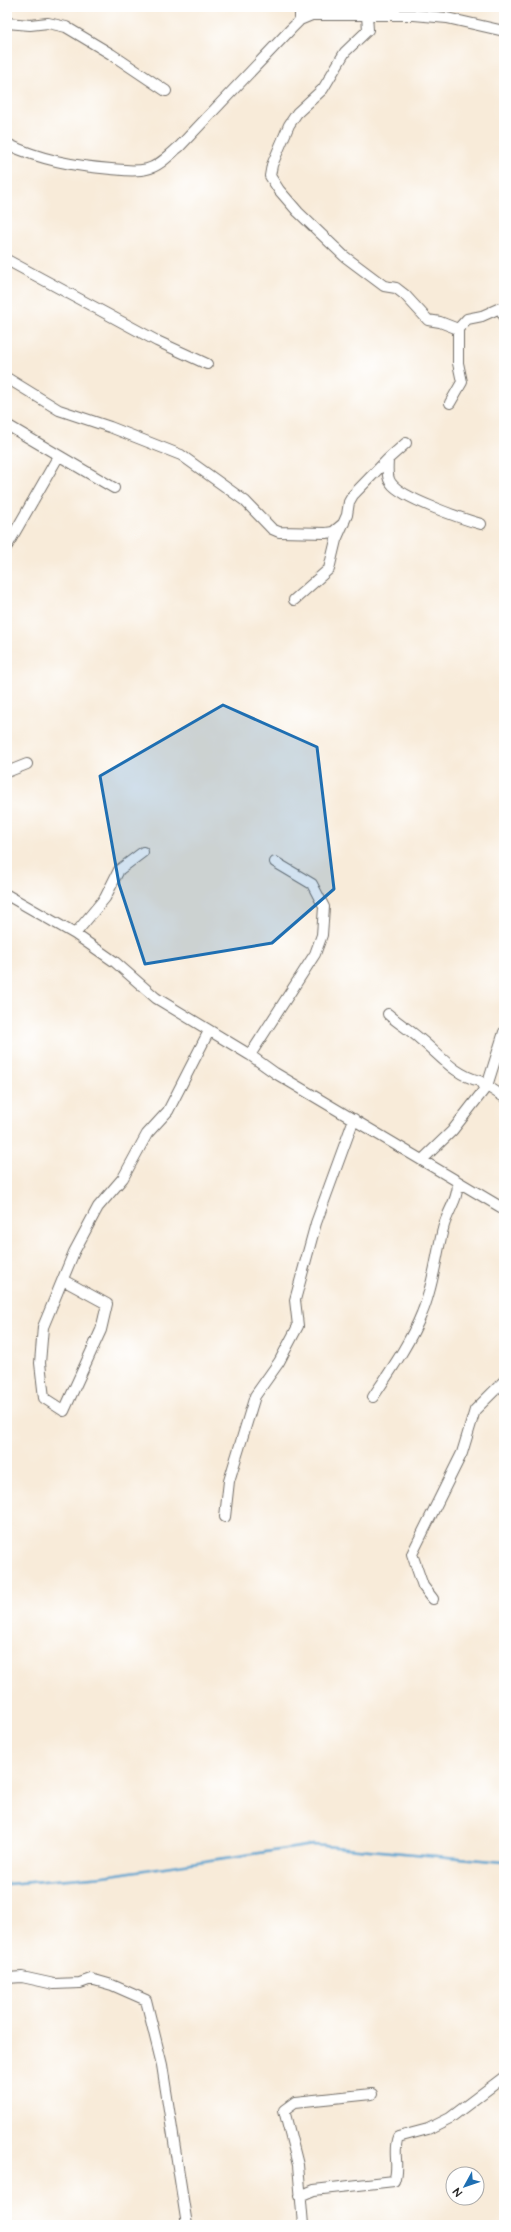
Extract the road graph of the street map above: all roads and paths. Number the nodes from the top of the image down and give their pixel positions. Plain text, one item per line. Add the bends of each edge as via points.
1 (297, 7) edge
2 (367, 15) junction
3 (300, 20) junction
4 (7, 23) edge
5 (504, 31) edge
6 (166, 91) dead end
7 (7, 144) edge
8 (7, 260) edge
9 (503, 308) edge
10 (458, 329) junction
11 (207, 364) dead end
12 (7, 378) edge
13 (450, 403) dead end
14 (7, 426) edge
15 (406, 443) dead end
16 (58, 457) junction
17 (388, 459) junction
18 (114, 488) dead end
19 (344, 523) junction
20 (481, 524) dead end
21 (7, 546) edge
22 (294, 600) dead end
23 (27, 764) dead end
24 (7, 772) edge
25 (143, 852) dead end
26 (275, 862) dead end
27 (7, 895) edge
28 (75, 934) junction
29 (388, 1014) dead end
30 (209, 1031) junction
31 (504, 1032) edge
32 (250, 1055) junction
33 (486, 1088) junction
34 (504, 1096) edge
35 (354, 1119) junction
36 (422, 1160) junction
37 (458, 1182) junction
38 (504, 1209) edge
39 (64, 1280) junction
40 (504, 1381) edge
41 (373, 1397) dead end
42 (225, 1516) dead end
43 (433, 1599) dead end
44 (7, 1978) edge
45 (504, 2077) edge
46 (372, 2094) dead end
47 (300, 2196) junction
48 (187, 2225) edge
49 (303, 2225) edge

1 - 3 street via 300,10
2 - 3 street via 312,15
2 - 5 street via 447,18
2 - 10 street via 368,30 349,47 323,89 296,113 270,176 298,212 344,256 384,286 396,288 428,320
3 - 7 street via 180,146 161,162 149,168 134,171 74,166 48,161
4 - 6 street via 48,23 66,27
8 - 11 street via 157,341
9 - 10 street via 467,319
10 - 13 street via 458,363 462,382
12 - 19 street via 58,410 181,455 245,501 272,529 279,532 326,533 333,532
14 - 16 street via 38,442
15 - 17 street
16 - 18 street
16 - 21 street
17 - 19 street via 353,495
17 - 20 street via 391,484 453,516
19 - 22 street via 336,540 329,569
23 - 24 street
25 - 28 street via 119,870 104,898
26 - 32 street via 312,884 324,907 322,935 315,954
27 - 28 street
28 - 30 street via 115,962 156,998
29 - 33 street via 455,1071 468,1078 480,1080
30 - 32 street
30 - 39 street via 168,1110 147,1134 124,1178 98,1207 74,1252
31 - 33 street
32 - 35 street via 275,1073
33 - 34 street
33 - 36 street via 452,1131
35 - 36 street
35 - 42 street via 316,1223 295,1300 298,1326 280,1362 254,1396 229,1481
36 - 37 street
37 - 38 street
37 - 41 street via 456,1200 444,1224 435,1272 423,1312 403,1353
39 - 39 street via 107,1304 101,1330 64,1411 44,1398 40,1363 43,1327
40 - 43 street via 475,1410 462,1453 412,1554 423,1586
44 - 48 street via 22,1977 54,1984 80,1983 91,1979 146,2000 163,2072
45 - 47 street via 450,2118 428,2129 398,2137 394,2146 397,2162 394,2181 314,2190
46 - 47 street via 295,2102 284,2110 298,2165
47 - 49 street

